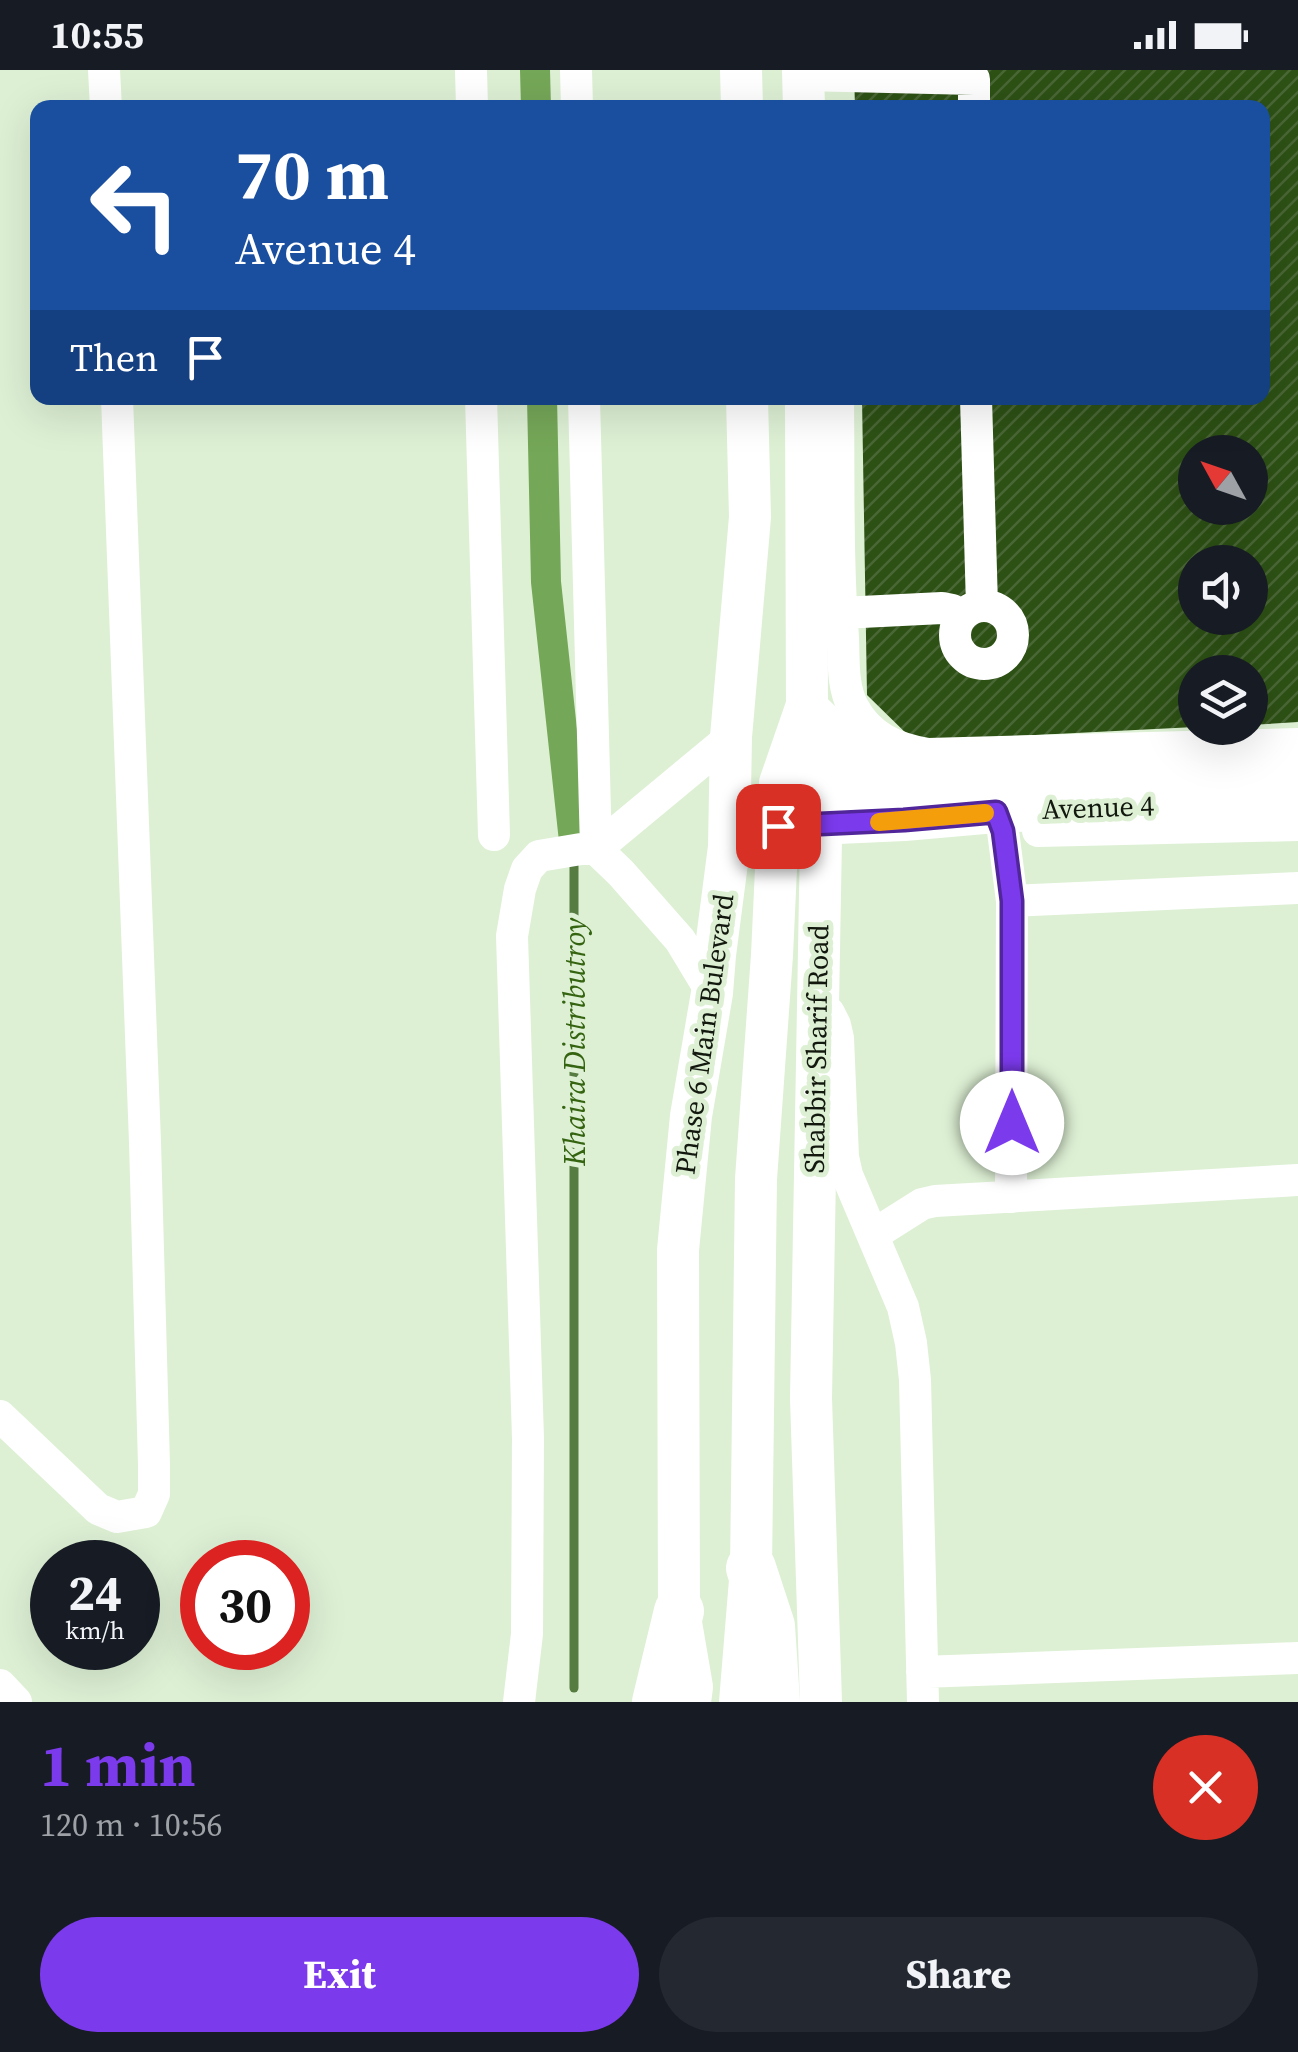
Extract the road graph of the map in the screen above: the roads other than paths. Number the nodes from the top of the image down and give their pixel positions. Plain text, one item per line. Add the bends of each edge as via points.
1 (104, 70) edge
2 (471, 70) edge
3 (576, 70) edge
4 (741, 70) edge
5 (821, 84) edge
6 (106, 100) edge
7 (472, 100) edge
8 (577, 100) edge
9 (742, 100) edge
10 (974, 100) edge
11 (117, 405) edge
12 (481, 405) edge
13 (584, 405) edge
14 (747, 405) edge
15 (806, 405) edge
16 (838, 405) edge
17 (976, 405) edge
18 (841, 613) junction
19 (807, 708) junction
20 (731, 738) junction
21 (1298, 744) edge
22 (1298, 768) edge
23 (822, 782) junction
24 (780, 783) junction
25 (1298, 799) edge
26 (902, 801) junction
27 (999, 822) junction
28 (821, 824) junction
29 (1298, 825) edge
30 (778, 826) junction
31 (494, 835) dead end
32 (588, 849) junction
33 (1298, 888) edge
34 (1012, 901) junction
35 (818, 904) junction
36 (712, 993) junction
37 (817, 998) junction
38 (1298, 1180) edge
39 (1011, 1197) junction
40 (872, 1235) junction
41 (0, 1416) edge
42 (751, 1568) junction
43 (679, 1611) junction
44 (1298, 1658) edge
45 (0, 1685) edge
46 (922, 1687) edge
47 (745, 1688) edge
48 (16, 1702) edge
49 (520, 1702) edge
50 (658, 1702) edge
51 (690, 1702) edge
52 (775, 1702) edge
53 (822, 1702) edge

1 - 6 street
2 - 7 street
3 - 8 street
4 - 9 main road
5 - 10 street via 910,76 974,79
11 - 41 street via 153,1408 154,1494 146,1512 118,1518 98,1509
12 - 31 street
13 - 32 street
14 - 20 main road, Phase 6 Main Bulevard via 750,517
15 - 19 main road, Shabbir Sharif Road
16 - 18 street
17 - 18 street via 972,612
18 - 21 street via 852,704 872,731 906,751
19 - 23 main road, Shabbir Sharif Road
19 - 24 main road
19 - 26 main road
20 - 32 street
20 - 36 main road, Phase 6 Main Bulevard via 729,848
22 - 26 main road, Avenue 4
23 - 24 main road
23 - 26 main road
23 - 28 main road, Shabbir Sharif Road
24 - 30 main road
25 - 27 main road, Avenue 4
26 - 27 main road, Avenue 4
26 - 28 main road, Avenue 4
26 - 35 main road
27 - 29 street
27 - 34 street
28 - 30 main road, Avenue 4
28 - 35 main road, Shabbir Sharif Road
30 - 42 main road via 756,1180
32 - 36 street via 622,873 680,940
32 - 49 street via 539,856 520,889 512,936 528,1438
33 - 34 street
34 - 39 street
35 - 37 main road, Shabbir Sharif Road
36 - 43 main road, Phase 6 Main Bulevard via 678,1250
37 - 40 street via 835,1025 843,1157
37 - 53 main road, Shabbir Sharif Road via 811,1398
38 - 39 street
39 - 40 street via 922,1204
40 - 46 street via 903,1307 916,1380
42 - 47 main road
42 - 52 highway via 770,1626
43 - 50 highway
43 - 51 main road, Phase 6 Main Bulevard
44 - 46 street
45 - 48 street

